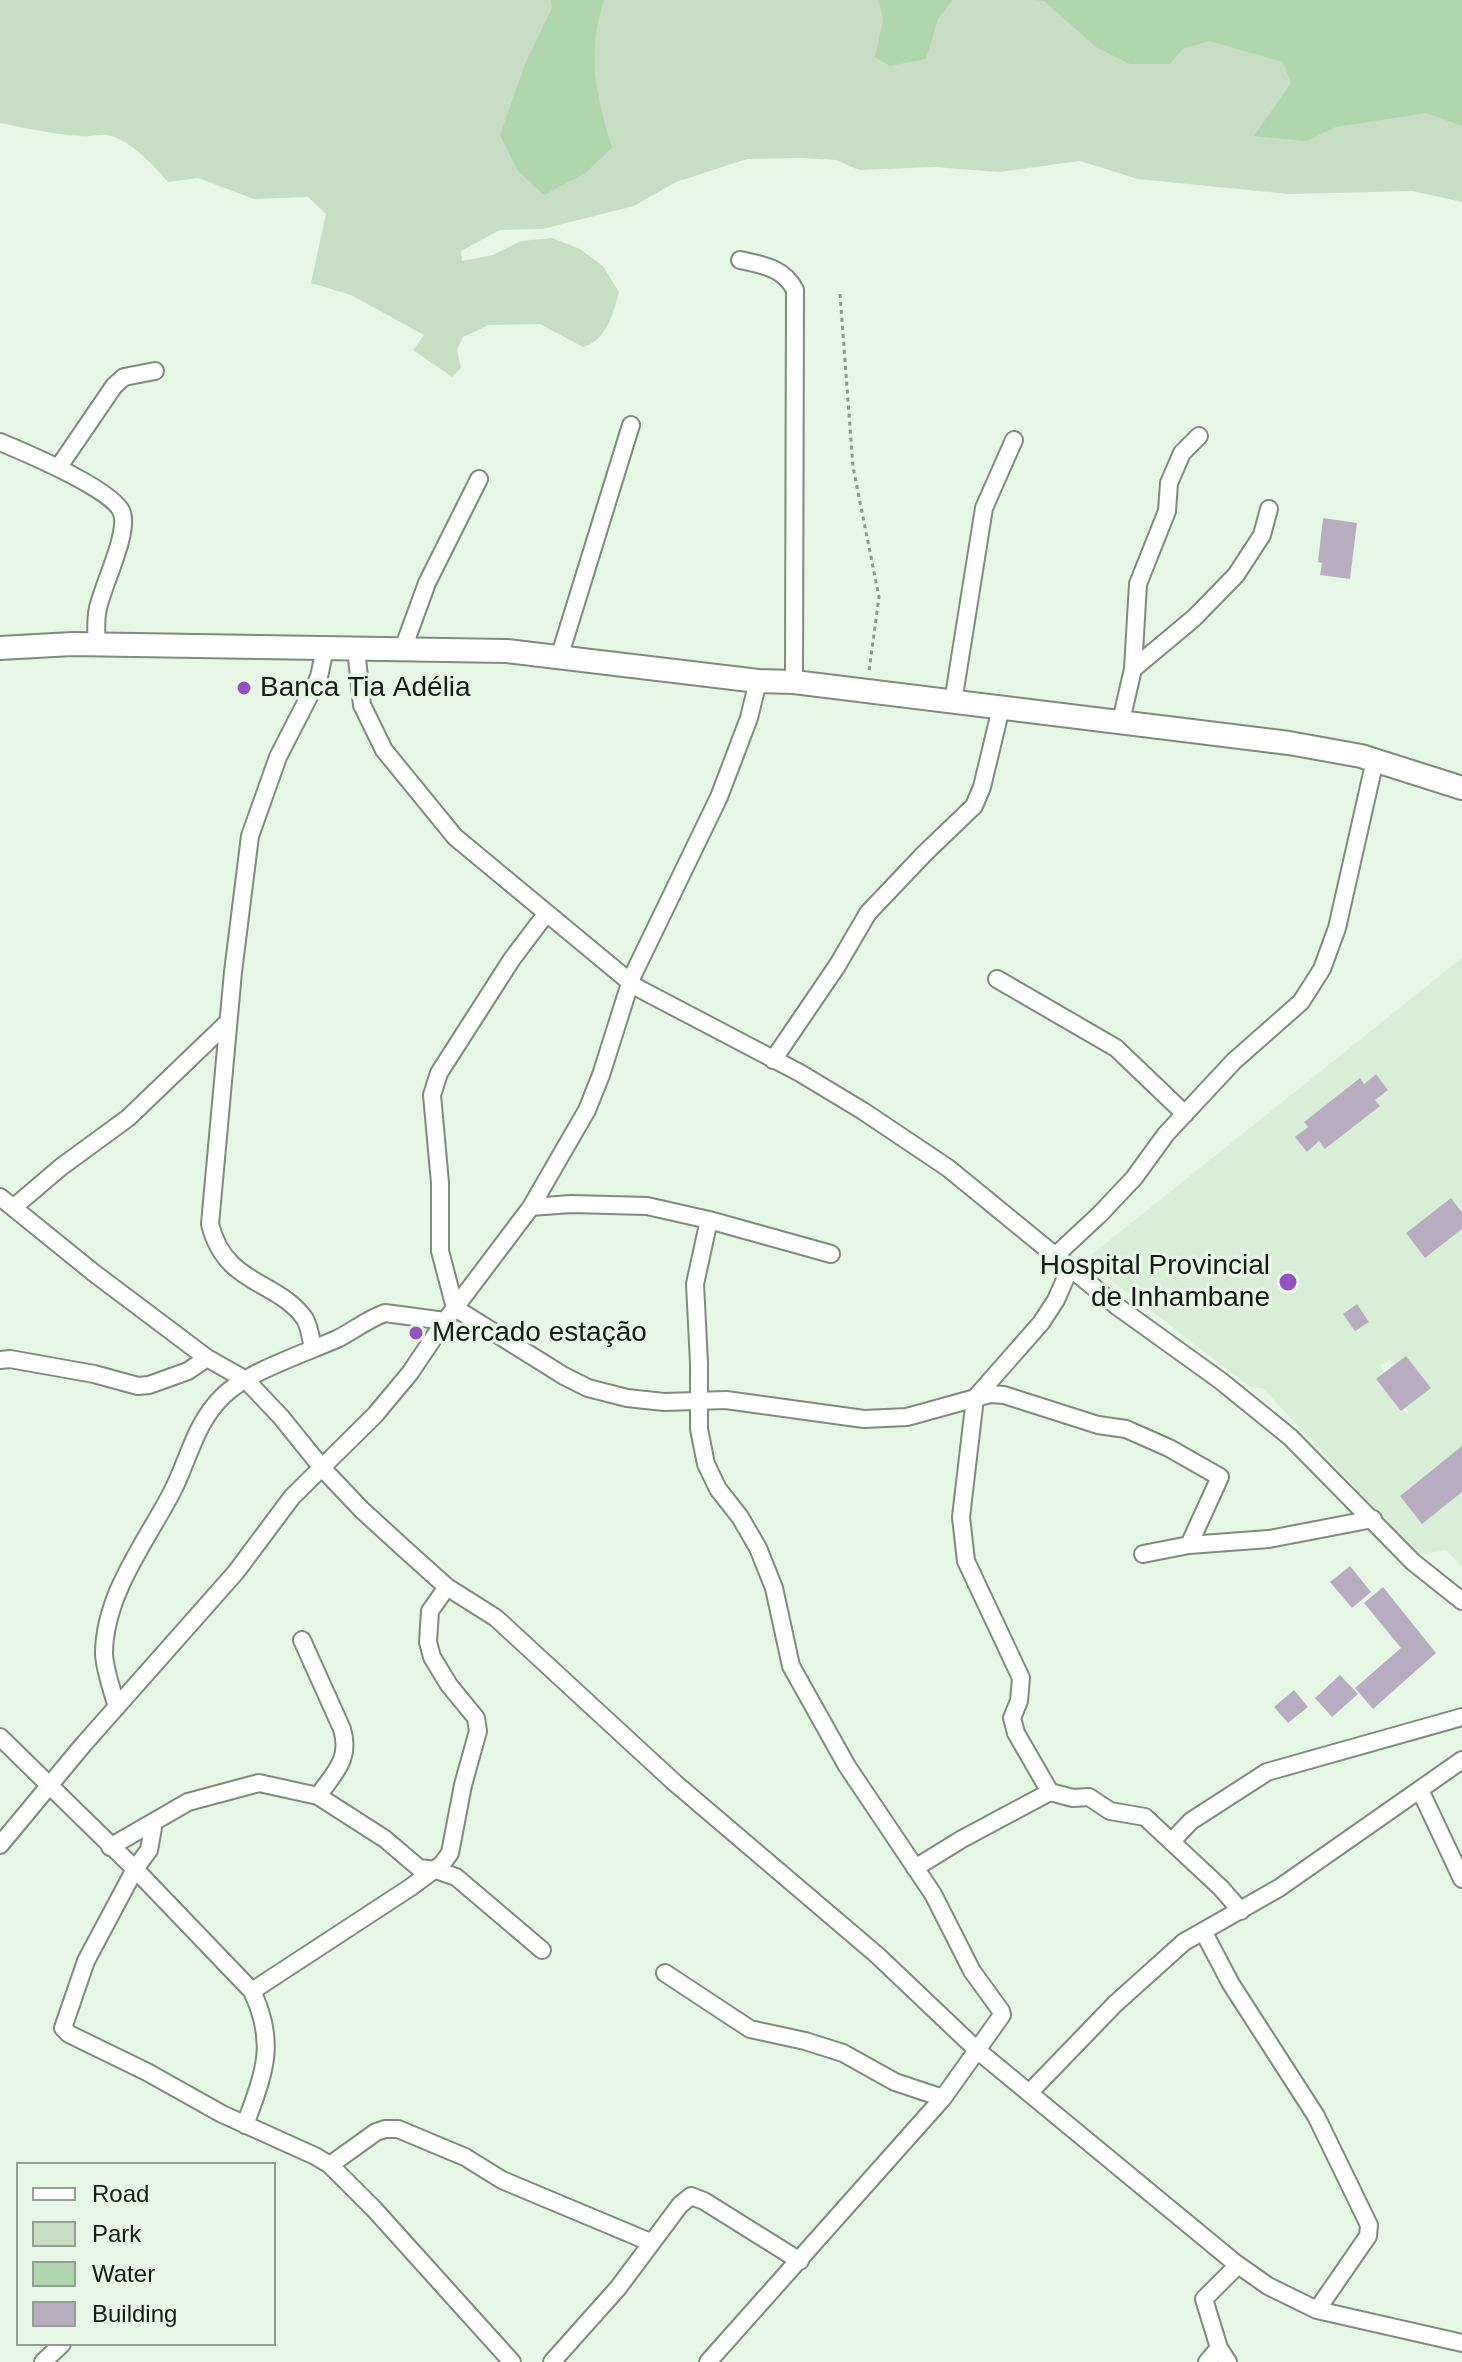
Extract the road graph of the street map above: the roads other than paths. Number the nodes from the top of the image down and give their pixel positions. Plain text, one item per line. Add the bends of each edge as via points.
1 (740, 260) dead end
2 (155, 371) dead end
3 (631, 425) dead end
4 (1199, 436) dead end
5 (1014, 440) dead end
6 (0, 442) edge
7 (58, 468) junction
8 (479, 479) dead end
9 (1269, 509) dead end
10 (96, 645) junction
11 (0, 648) edge
12 (325, 648) junction
13 (356, 649) junction
14 (403, 649) junction
15 (559, 658) junction
16 (1133, 669) junction
17 (758, 681) junction
18 (794, 682) junction
19 (953, 702) junction
20 (1001, 708) junction
21 (1121, 721) junction
22 (1375, 760) junction
23 (1462, 788) edge
24 (546, 914) junction
25 (997, 979) dead end
26 (631, 983) junction
27 (228, 1022) junction
28 (773, 1060) junction
29 (1185, 1114) junction
30 (0, 1197) edge
31 (14, 1207) junction
32 (531, 1207) junction
33 (709, 1220) junction
34 (831, 1254) dead end
35 (1055, 1256) junction
36 (1070, 1268) junction
37 (450, 1314) junction
38 (313, 1349) junction
39 (207, 1358) junction
40 (0, 1360) edge
41 (246, 1380) junction
42 (975, 1398) junction
43 (700, 1399) junction
44 (323, 1469) junction
45 (1373, 1519) junction
46 (1189, 1545) junction
47 (1143, 1554) dead end
48 (447, 1587) junction
49 (1462, 1601) edge
50 (302, 1640) dead end
51 (117, 1707) junction
52 (1462, 1717) edge
53 (0, 1737) edge
54 (1462, 1760) edge
55 (50, 1786) junction
56 (1420, 1790) junction
57 (1050, 1792) junction
58 (318, 1796) junction
59 (154, 1822) junction
60 (1172, 1841) junction
61 (0, 1845) edge
62 (110, 1847) junction
63 (915, 1868) junction
64 (135, 1869) junction
65 (436, 1870) junction
66 (1462, 1879) edge
67 (1241, 1911) junction
68 (1203, 1931) junction
69 (542, 1950) dead end
70 (665, 1973) dead end
71 (252, 1991) junction
72 (977, 2050) junction
73 (1030, 2092) junction
74 (943, 2098) junction
75 (245, 2125) junction
76 (330, 2165) junction
77 (650, 2242) junction
78 (800, 2261) junction
79 (1238, 2265) junction
80 (1317, 2310) junction
81 (1462, 2343) edge
82 (60, 2346) edge
83 (1224, 2355) edge
84 (716, 2359) edge
85 (43, 2362) edge
86 (512, 2362) edge
87 (552, 2362) edge
88 (1207, 2362) edge

1 - 18 street via 789,278 795,290
2 - 7 street via 124,377 114,386
3 - 15 street
4 - 16 street via 1182,453 1173,473 1167,511 1138,584
5 - 19 street via 984,508
6 - 7 street
7 - 10 street via 113,500 122,512 123,526 98,609
8 - 14 street via 427,583
9 - 16 street via 1262,535 1236,575
10 - 11 main road
10 - 12 main road
12 - 13 main road
12 - 27 street via 319,677 278,757 250,836
13 - 14 main road
13 - 24 street via 362,705 384,750 455,837
14 - 15 main road
15 - 17 main road
16 - 21 street
17 - 18 main road
17 - 26 street via 719,797
18 - 19 main road
19 - 20 main road
20 - 21 main road
20 - 28 street via 974,806 868,913
21 - 22 main road
22 - 23 main road
22 - 29 street via 1340,918 1322,969 1301,1002 1234,1061
24 - 26 street
24 - 37 street via 439,1073 432,1095 440,1251
25 - 29 street via 1116,1048
26 - 28 street
26 - 32 street via 587,1110
27 - 31 street via 128,1118
27 - 38 street via 213,1237 221,1253 248,1279 305,1319
28 - 35 street via 917,1146
29 - 35 street via 1134,1178
30 - 31 street
31 - 39 street
32 - 33 street via 647,1206
32 - 37 street
33 - 34 street
33 - 43 street via 695,1284
35 - 36 street
36 - 42 street via 1041,1323
36 - 45 street via 1263,1414
37 - 38 street via 385,1313
37 - 43 street via 588,1388 664,1402
37 - 44 street via 410,1373
38 - 41 street
39 - 40 street via 188,1371 138,1386
39 - 41 street
41 - 44 street
41 - 51 street via 206,1415 113,1607 104,1656
42 - 43 street via 907,1417 864,1419
42 - 46 street via 1004,1395 1126,1429 1218,1474
42 - 57 street via 961,1517 966,1561 1021,1678 1012,1718 1016,1733
43 - 63 street via 706,1464 758,1548 774,1588 791,1666 847,1766
44 - 48 street
44 - 51 street via 306,1481 236,1572
45 - 46 street via 1269,1539
45 - 49 street via 1413,1562
46 - 47 street
48 - 65 street via 430,1611 428,1642 433,1662 476,1718 478,1731 450,1853
48 - 72 street via 496,1618
50 - 58 street via 346,1744 345,1756
51 - 55 street
52 - 60 street via 1267,1772 1191,1821
53 - 55 street
54 - 56 street
55 - 61 street
55 - 62 street
56 - 66 street
56 - 67 street
57 - 60 street via 1089,1797 1110,1811 1145,1817
57 - 63 street
58 - 59 street via 259,1783 188,1802
58 - 65 street via 419,1868
59 - 62 street
59 - 64 street via 149,1850
60 - 67 street
62 - 64 street
63 - 72 street via 972,1971 1001,2011
64 - 71 street
64 - 75 street via 86,1961 63,2028
65 - 69 street via 456,1877
65 - 71 street
67 - 68 street
68 - 73 street via 1162,1961
68 - 80 street via 1316,2116 1369,2225 1368,2236
70 - 74 street via 750,2029 843,2053 895,2082
71 - 75 street via 267,2056
72 - 73 street
72 - 74 street
73 - 79 street
74 - 78 street
75 - 76 street
76 - 77 street via 376,2132 398,2129
76 - 86 street
77 - 78 street via 691,2196
77 - 87 street via 618,2288
78 - 84 street
79 - 80 street
79 - 83 street via 1204,2299
80 - 81 street
82 - 85 street
83 - 88 street

